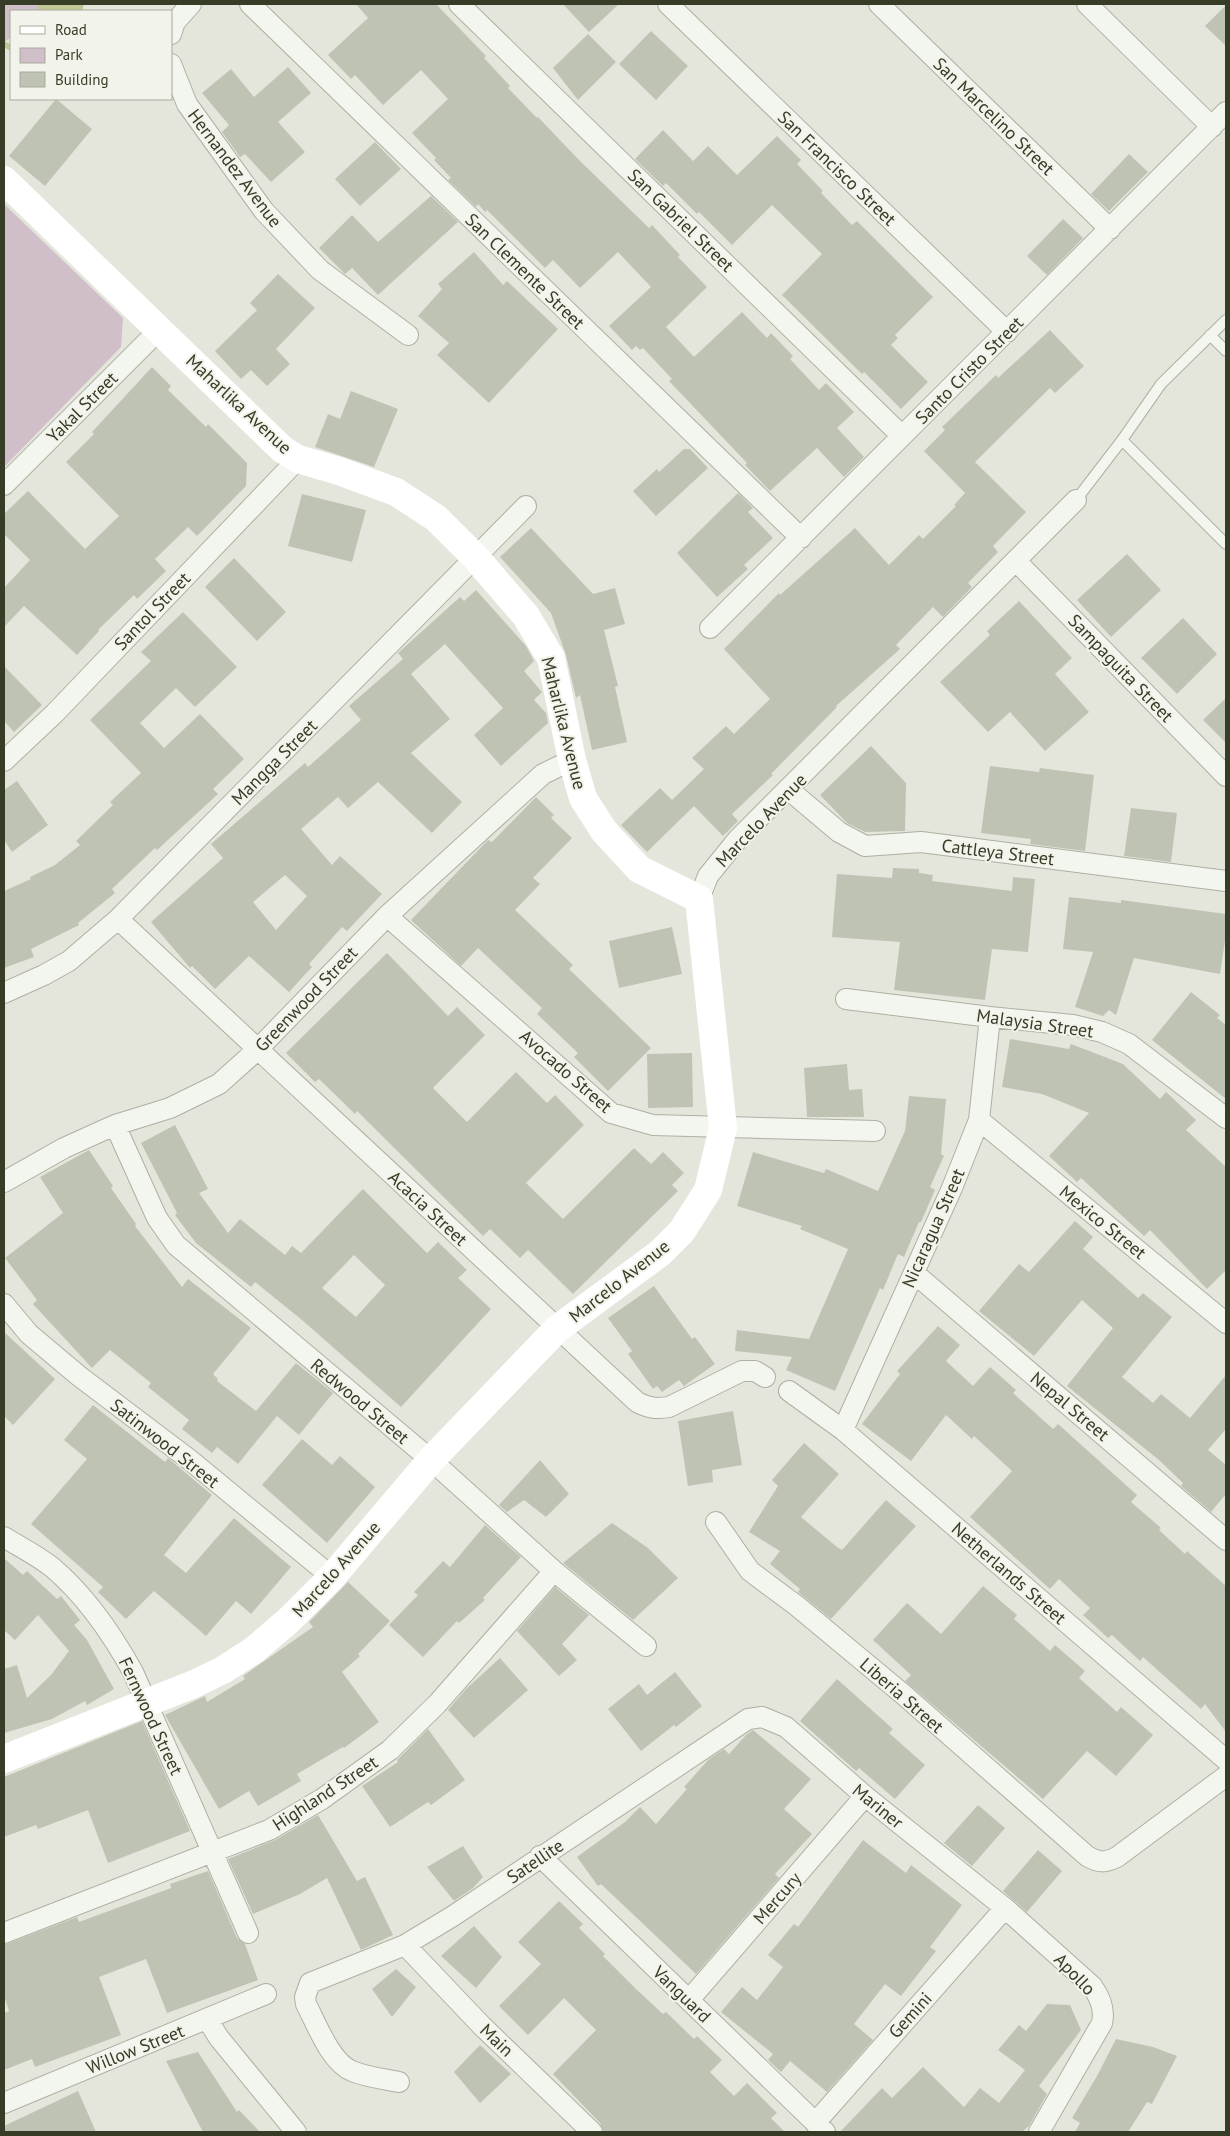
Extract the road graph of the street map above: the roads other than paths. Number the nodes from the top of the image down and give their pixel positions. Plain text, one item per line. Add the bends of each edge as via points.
1 (191, 4) edge
2 (250, 4) edge
3 (459, 4) edge
4 (668, 4) edge
5 (879, 4) edge
6 (1087, 4) edge
7 (172, 30) edge
8 (172, 66) edge
9 (1226, 112) edge
10 (1212, 127) junction
11 (4, 180) edge
12 (1110, 229) junction
13 (1226, 320) edge
14 (160, 329) junction
15 (1007, 332) junction
16 (408, 335) dead end
17 (1210, 335) junction
18 (1226, 351) edge
19 (902, 436) junction
20 (1122, 440) junction
21 (298, 459) junction
22 (4, 485) edge
23 (1076, 500) joint
24 (526, 506) dead end
25 (801, 538) junction
26 (1226, 544) edge
27 (476, 558) junction
28 (1016, 561) junction
29 (710, 628) dead end
30 (572, 760) junction
31 (4, 761) edge
32 (1226, 776) edge
33 (788, 789) junction
34 (1226, 881) edge
35 (699, 899) junction
36 (387, 916) junction
37 (118, 919) junction
38 (4, 993) edge
39 (846, 999) dead end
40 (990, 1017) junction
41 (257, 1050) junction
42 (1226, 1118) edge
43 (979, 1120) junction
44 (115, 1125) junction
45 (723, 1128) junction
46 (875, 1131) dead end
47 (4, 1182) edge
48 (914, 1273) junction
49 (4, 1304) edge
50 (1226, 1323) edge
51 (557, 1329) junction
52 (765, 1377) dead end
53 (789, 1391) dead end
54 (843, 1430) junction
55 (431, 1460) junction
56 (716, 1522) dead end
57 (4, 1536) edge
58 (1226, 1540) edge
59 (554, 1571) junction
60 (332, 1576) junction
61 (646, 1646) dead end
62 (147, 1703) junction
63 (748, 1718) joint
64 (4, 1759) edge
65 (1226, 1760) edge
66 (1226, 1776) edge
67 (864, 1796) junction
68 (212, 1853) junction
69 (540, 1856) junction
70 (1005, 1908) junction
71 (4, 1933) edge
72 (248, 1933) dead end
73 (405, 1945) junction
74 (266, 1994) dead end
75 (689, 2000) junction
76 (207, 2019) junction
77 (399, 2082) dead end
78 (4, 2104) edge
79 (820, 2128) edge
80 (296, 2132) edge
81 (592, 2132) edge
82 (1039, 2132) edge

1 - 7 street via 174,22
2 - 25 street, San Clemente Street
3 - 19 street, San Gabriel Street
4 - 15 street, San Francisco Street
5 - 12 street, San Marcelino Street
6 - 10 street
8 - 16 street, Hernandez Avenue via 187,104 264,211 320,270
9 - 10 street, Santo Cristo Street
10 - 12 street, Santo Cristo Street
11 - 14 street, Maharlika Avenue
12 - 15 street, Santo Cristo Street
13 - 17 lane
14 - 21 street, Maharlika Avenue via 282,449
14 - 22 street, Yakal Street
15 - 19 street, Santo Cristo Street
17 - 18 lane
17 - 20 lane via 1160,384
19 - 25 street, Santo Cristo Street
20 - 23 lane
20 - 26 lane
21 - 27 street, Maharlika Avenue via 396,492 436,518
21 - 31 street, Santol Street via 55,713
23 - 28 street, Marcelo Avenue
24 - 27 street, Mangga Street
25 - 29 street, Santo Cristo Street
27 - 30 street, Maharlika Avenue via 526,616 550,658
27 - 37 street, Mangga Street
28 - 32 street, Sampaguita Street
28 - 33 street, Marcelo Avenue
30 - 35 street, Maharlika Avenue via 583,798 604,830 639,869
30 - 36 street, Greenwood Street via 543,774
33 - 34 street, Cattleya Street via 839,832 865,846 921,842
33 - 35 street, Marcelo Avenue via 714,868
35 - 45 street, Marcelo Avenue
36 - 41 street, Greenwood Street
36 - 45 street, Avocado Street via 611,1113 653,1125
37 - 38 street, Mangga Street via 68,961
37 - 41 street, Acacia Street
39 - 40 street, Malaysia Street
40 - 42 street, Malaysia Street via 1073,1025 1102,1032 1129,1044
40 - 43 street, Nicaragua Street
41 - 44 street, Greenwood Street via 219,1084 170,1108
41 - 51 street, Acacia Street
43 - 48 street, Nicaragua Street
43 - 50 street, Mexico Street
44 - 47 street, Greenwood Street via 64,1148
44 - 55 street, Redwood Street via 158,1218 176,1245
45 - 46 street, Avocado Street
45 - 51 street, Marcelo Avenue via 708,1190 682,1231 660,1254
48 - 54 street, Nicaragua Street
48 - 58 street, Nepal Street
49 - 60 street, Satinwood Street via 29,1334 79,1376 190,1460
51 - 52 street, Acacia Street via 646,1407 669,1407 742,1371 755,1371
51 - 55 street, Marcelo Avenue
53 - 54 street, Netherlands Street
54 - 65 street, Netherlands Street
55 - 59 street, Redwood Street
55 - 60 street, Marcelo Avenue
56 - 66 street, Liberia Street via 750,1571 805,1612 1096,1861 1106,1863 1117,1857
57 - 62 street, Fernwood Street via 52,1568 91,1607 115,1641
59 - 61 street, Redwood Street
59 - 68 street, Highland Street via 438,1704 390,1750 322,1799 269,1830
60 - 62 street, Marcelo Avenue via 254,1650 216,1674
62 - 64 street, Marcelo Avenue
62 - 68 street, Fernwood Street
63 - 67 street, Mariner via 762,1717 786,1726
63 - 69 street, Satellite
67 - 70 street, Mariner
67 - 75 street, Mercury
68 - 71 street, Highland Street
68 - 72 street, Fernwood Street
69 - 73 street, Satellite
69 - 75 street, Vanguard
70 - 79 street, Gemini
70 - 82 street, Apollo via 1092,1986 1104,2014 1102,2023
73 - 77 street, Satellite via 310,1984 305,1996 329,2048 340,2062 351,2071
73 - 81 street, Main via 482,2026
74 - 76 street, Willow Street
75 - 79 street, Vanguard
76 - 78 street, Willow Street
76 - 80 street via 224,2045

